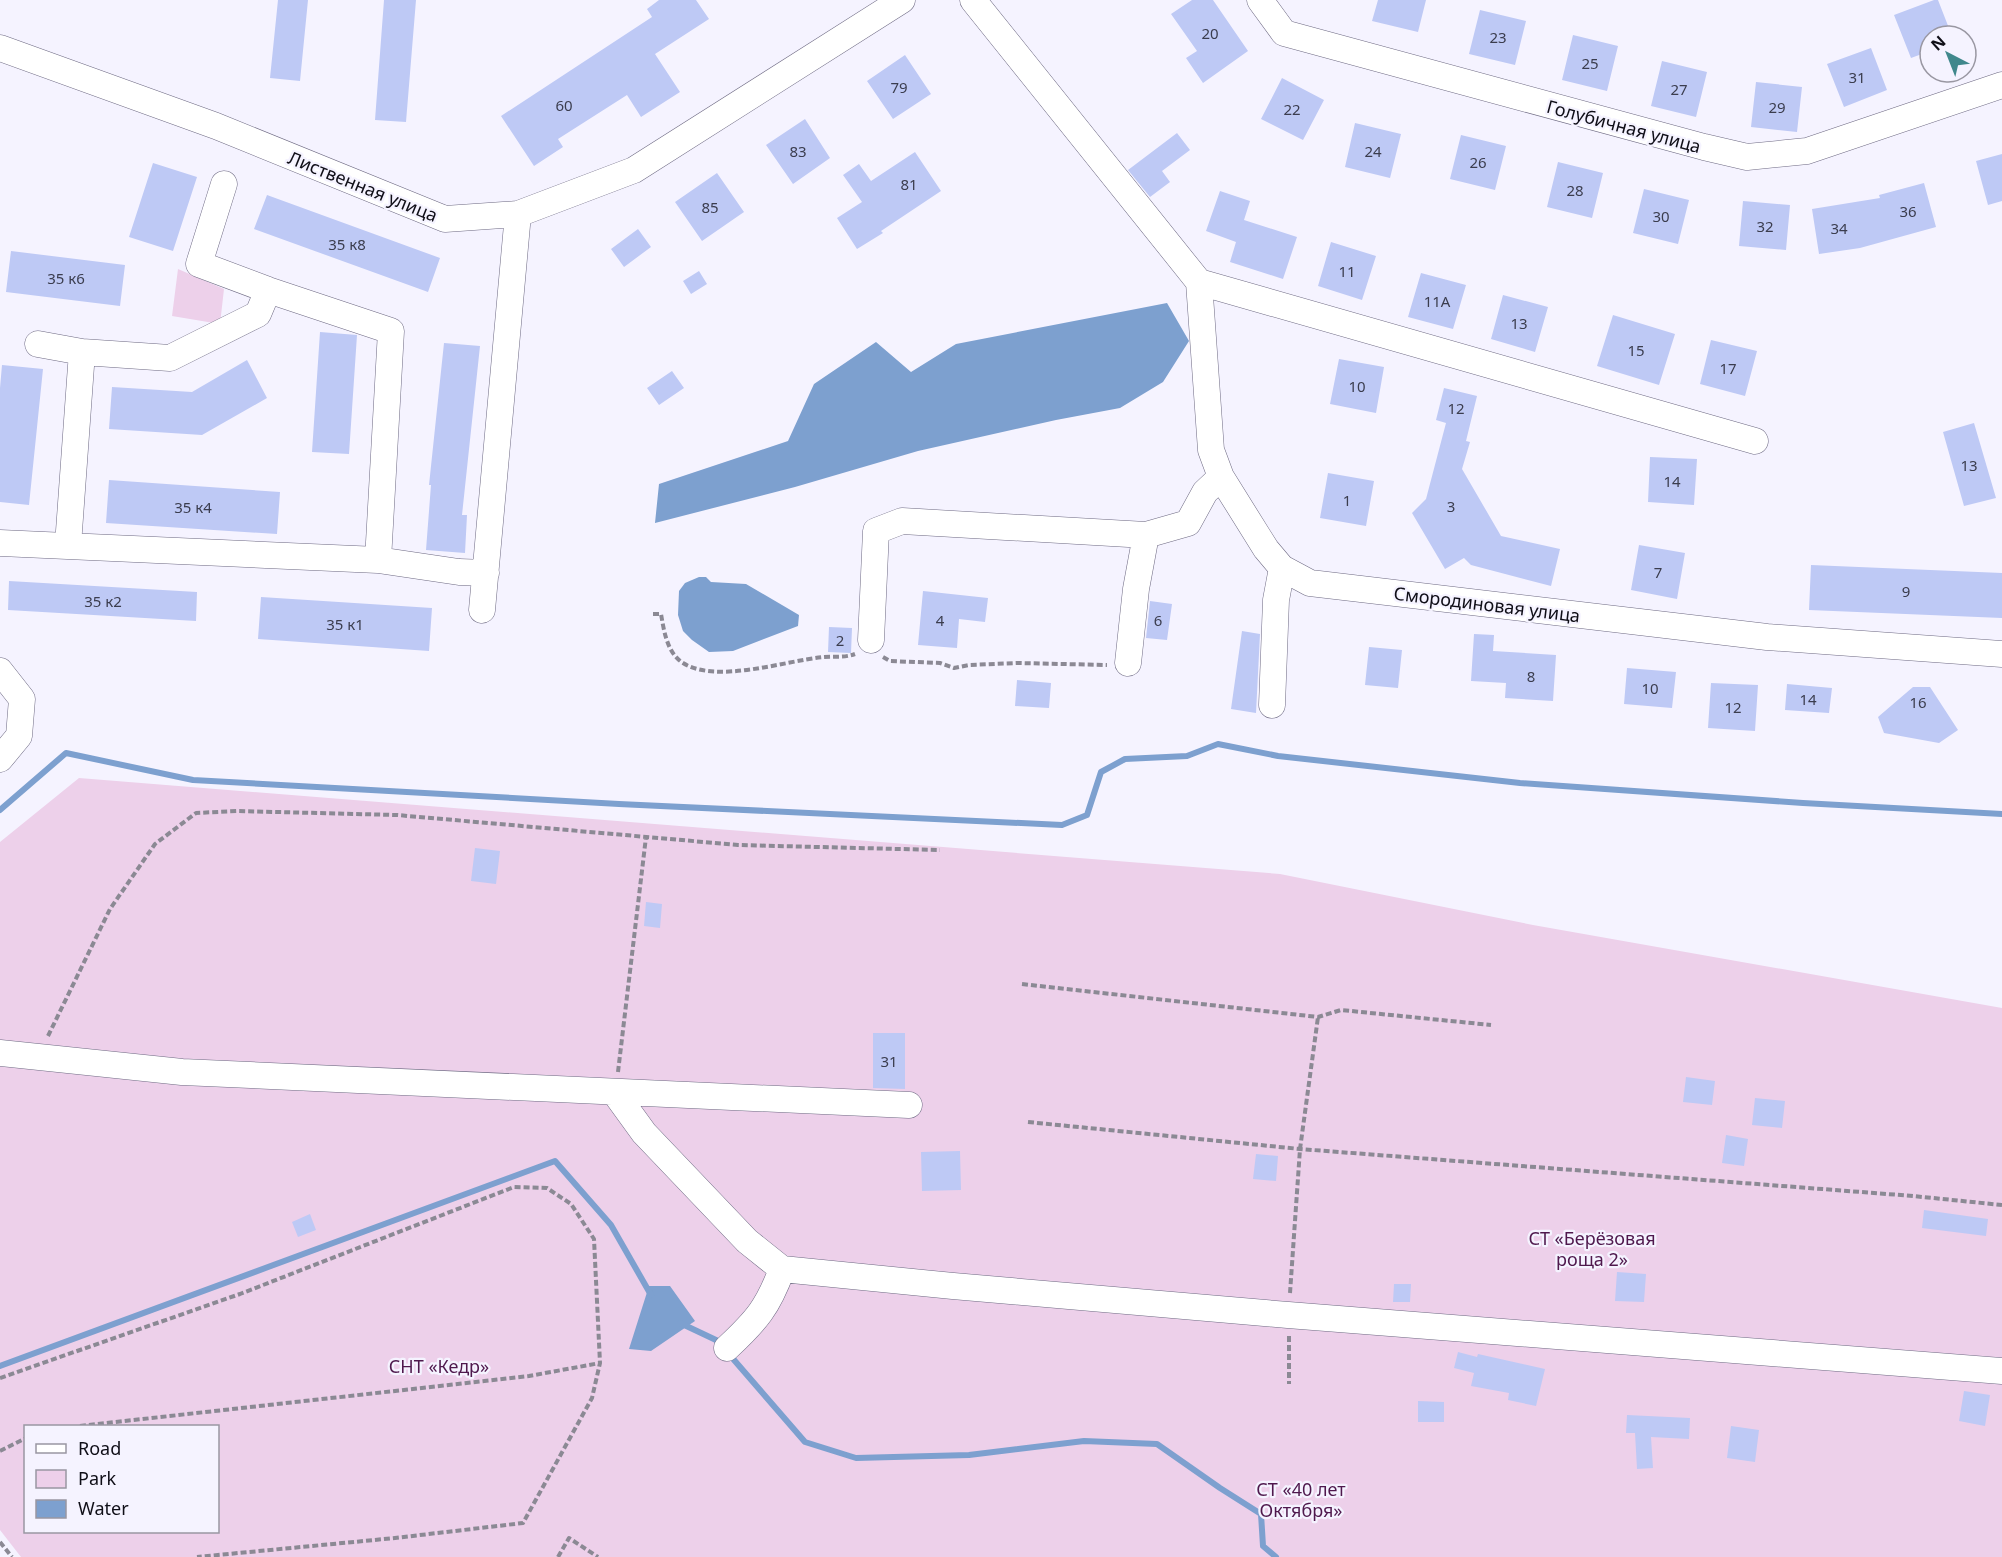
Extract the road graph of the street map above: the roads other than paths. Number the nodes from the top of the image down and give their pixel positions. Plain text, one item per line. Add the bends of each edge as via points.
1 (902, 0) edge
2 (973, 0) edge
3 (1260, 0) edge
4 (0, 48) edge
5 (2002, 85) edge
6 (224, 184) dead end
7 (518, 214) junction
8 (1199, 282) junction
9 (268, 290) junction
10 (38, 344) dead end
11 (82, 352) junction
12 (1755, 441) dead end
13 (1221, 477) junction
14 (1146, 535) junction
15 (0, 543) edge
16 (68, 545) junction
17 (378, 560) junction
18 (1282, 568) junction
19 (486, 573) junction
20 (482, 610) dead end
21 (871, 640) dead end
22 (2002, 654) edge
23 (1128, 663) dead end
24 (0, 671) edge
25 (1272, 705) dead end
26 (0, 759) edge
27 (0, 1053) edge
28 (615, 1093) junction
29 (909, 1105) dead end
30 (782, 1269) junction
31 (727, 1348) dead end
32 (2002, 1371) edge

1 - 7 street, Лиственная улица via 634,170
2 - 8 street
3 - 5 street, Голубичная улица via 1284,33 1747,158 1807,151
4 - 7 street, Лиственная улица via 216,126 445,219
6 - 9 street via 199,264
7 - 19 street
8 - 12 street
8 - 13 street, Смородиновая улица via 1211,450
9 - 11 street via 258,314 170,358
9 - 17 street via 391,331
10 - 11 street
11 - 16 street
13 - 14 street via 1204,492 1188,523
13 - 18 street, Смородиновая улица
14 - 21 street via 902,521 876,531
14 - 23 street
15 - 16 street
16 - 17 street
17 - 19 street via 459,573
18 - 22 street, Смородиновая улица via 1310,583 1334,586 1767,637
18 - 25 street via 1276,600
19 - 20 street
24 - 26 street via 22,699 19,736
27 - 28 street via 182,1072
28 - 29 street
28 - 30 street via 644,1133 747,1241
30 - 31 street via 772,1295 754,1323
30 - 32 street via 1288,1315

